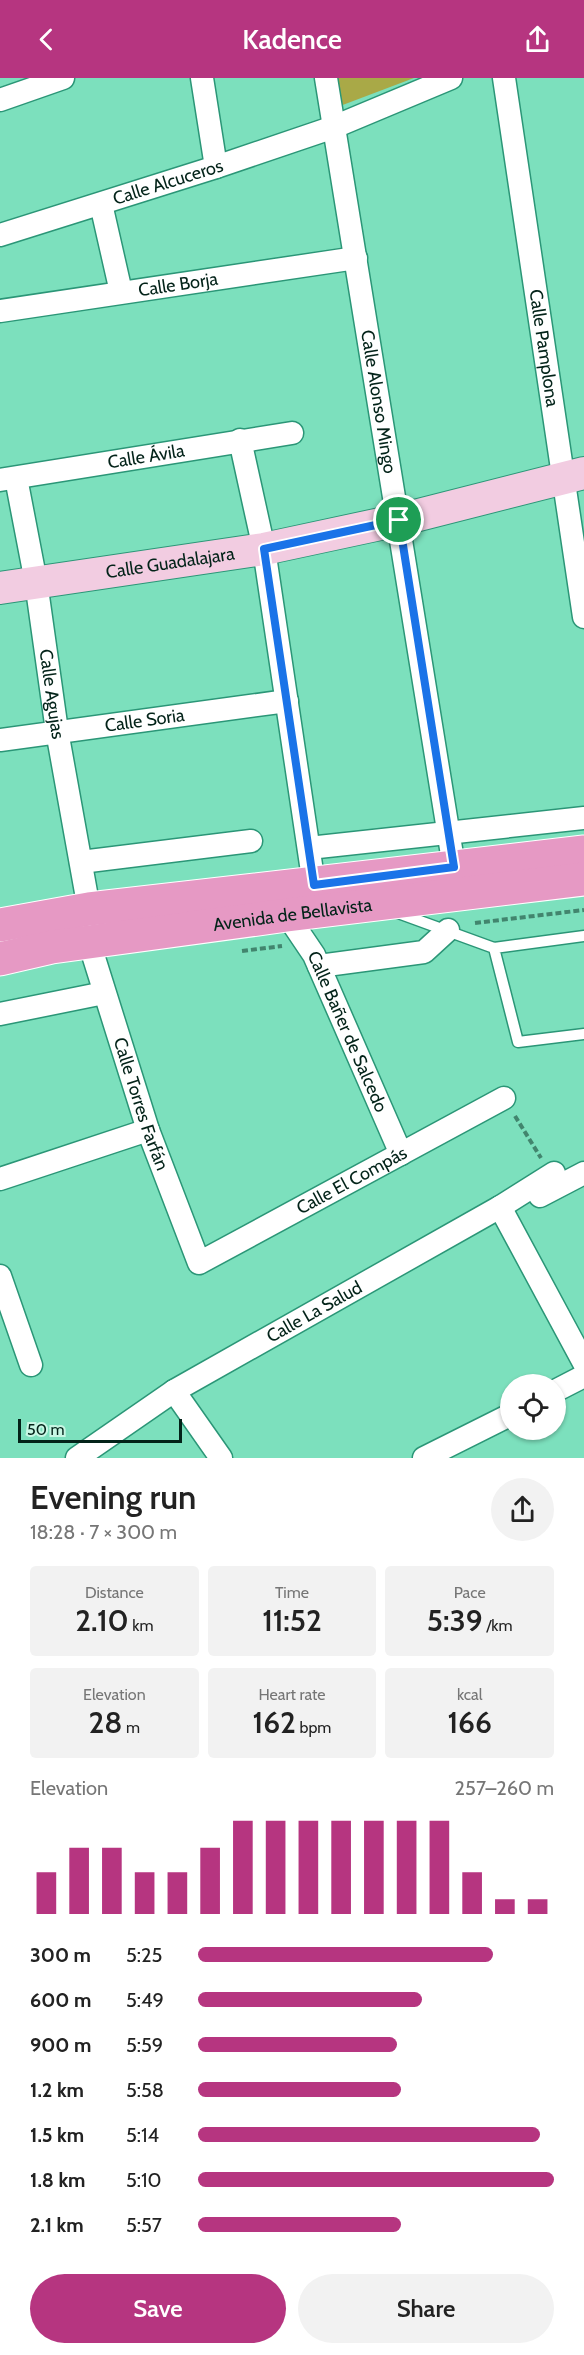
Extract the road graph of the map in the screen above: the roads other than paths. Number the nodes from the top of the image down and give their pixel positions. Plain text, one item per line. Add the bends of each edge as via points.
1 (63, 78) edge
2 (202, 78) edge
3 (326, 78) edge
4 (451, 78) edge
5 (504, 78) edge
6 (0, 100) edge
7 (334, 127) junction
8 (216, 167) junction
9 (101, 204) junction
10 (0, 235) edge
11 (356, 258) junction
12 (121, 292) junction
13 (0, 311) edge
14 (292, 433) dead end
15 (240, 440) junction
16 (573, 475) edge
17 (8, 479) edge
18 (399, 520) junction
19 (264, 549) junction
20 (36, 582) junction
21 (0, 588) edge
22 (584, 617) edge
23 (287, 701) junction
24 (57, 731) junction
25 (0, 740) edge
26 (584, 818) edge
27 (449, 833) junction
28 (251, 842) dead end
29 (309, 848) junction
30 (584, 852) edge
31 (81, 862) junction
32 (454, 867) junction
33 (584, 879) edge
34 (314, 885) junction
35 (375, 906) junction
36 (89, 909) junction
37 (287, 915) junction
38 (0, 925) edge
39 (459, 927) junction
40 (584, 936) edge
41 (89, 942) junction
42 (494, 948) junction
43 (0, 959) edge
44 (319, 966) junction
45 (104, 993) junction
46 (0, 1014) edge
47 (584, 1034) edge
48 (504, 1098) road end
49 (148, 1130) junction
50 (401, 1154) junction
51 (553, 1165) road end
52 (584, 1173) edge
53 (0, 1179) edge
54 (502, 1211) junction
55 (199, 1263) joint
56 (0, 1276) edge
57 (7, 1319) edge
58 (584, 1363) edge
59 (31, 1365) dead end
60 (584, 1376) edge
61 (566, 1385) edge
62 (174, 1391) junction
63 (500, 1420) edge
64 (77, 1458) edge
65 (221, 1458) edge
66 (424, 1458) edge

1 - 6 street
2 - 8 street
3 - 7 street, Calle Alonso Mingo
4 - 7 street, Calle Alcuceros
5 - 16 street, Calle Pamplona
7 - 8 street, Calle Alcuceros
7 - 11 street, Calle Alonso Mingo
8 - 9 street, Calle Alcuceros
9 - 10 street, Calle Alcuceros
9 - 12 street
11 - 12 street, Calle Borja
11 - 18 street, Calle Alonso Mingo
12 - 13 street, Calle Borja
14 - 15 street, Calle Ávila
15 - 17 street, Calle Ávila
15 - 19 street
16 - 18 street, Calle Guadalajara
16 - 22 street, Calle Pamplona
17 - 20 street, Calle Agujas
18 - 19 street, Calle Guadalajara
18 - 27 street, Calle Alonso Mingo
19 - 20 street, Calle Guadalajara
19 - 23 street
20 - 21 street, Calle Guadalajara
20 - 24 street, Calle Agujas
23 - 24 street, Calle Soria
23 - 29 street
24 - 25 street, Calle Soria
24 - 31 street, Calle Agujas
26 - 27 street
27 - 29 street
27 - 32 street, Calle Alonso Mingo
28 - 31 street
29 - 34 street
30 - 32 main road, Avenida de Bellavista
31 - 36 street, Calle Agujas
32 - 34 main road, Avenida de Bellavista
33 - 35 main road, Avenida de Bellavista
34 - 36 main road, Avenida de Bellavista
35 - 37 main road, Avenida de Bellavista
35 - 39 lane
36 - 38 main road, Avenida de Bellavista
37 - 41 main road, Avenida de Bellavista
37 - 44 street, Calle Bañer de Salcedo
39 - 42 lane
39 - 44 street via 424,952
40 - 42 lane
41 - 43 main road, Avenida de Bellavista
41 - 45 street, Calle Torres Farfán
42 - 47 lane via 518,1042
44 - 50 street, Calle Bañer de Salcedo
45 - 46 street
45 - 49 street, Calle Torres Farfán
48 - 50 street, Calle El Compás
49 - 53 street
49 - 55 street, Calle Torres Farfán
50 - 55 street, Calle El Compás
51 - 54 street, Calle La Salud
52 - 54 street, Calle La Salud
54 - 58 street
54 - 62 street, Calle La Salud
56 - 57 street
57 - 59 street
60 - 61 street
62 - 64 street, Calle La Salud
62 - 65 street
63 - 66 street

